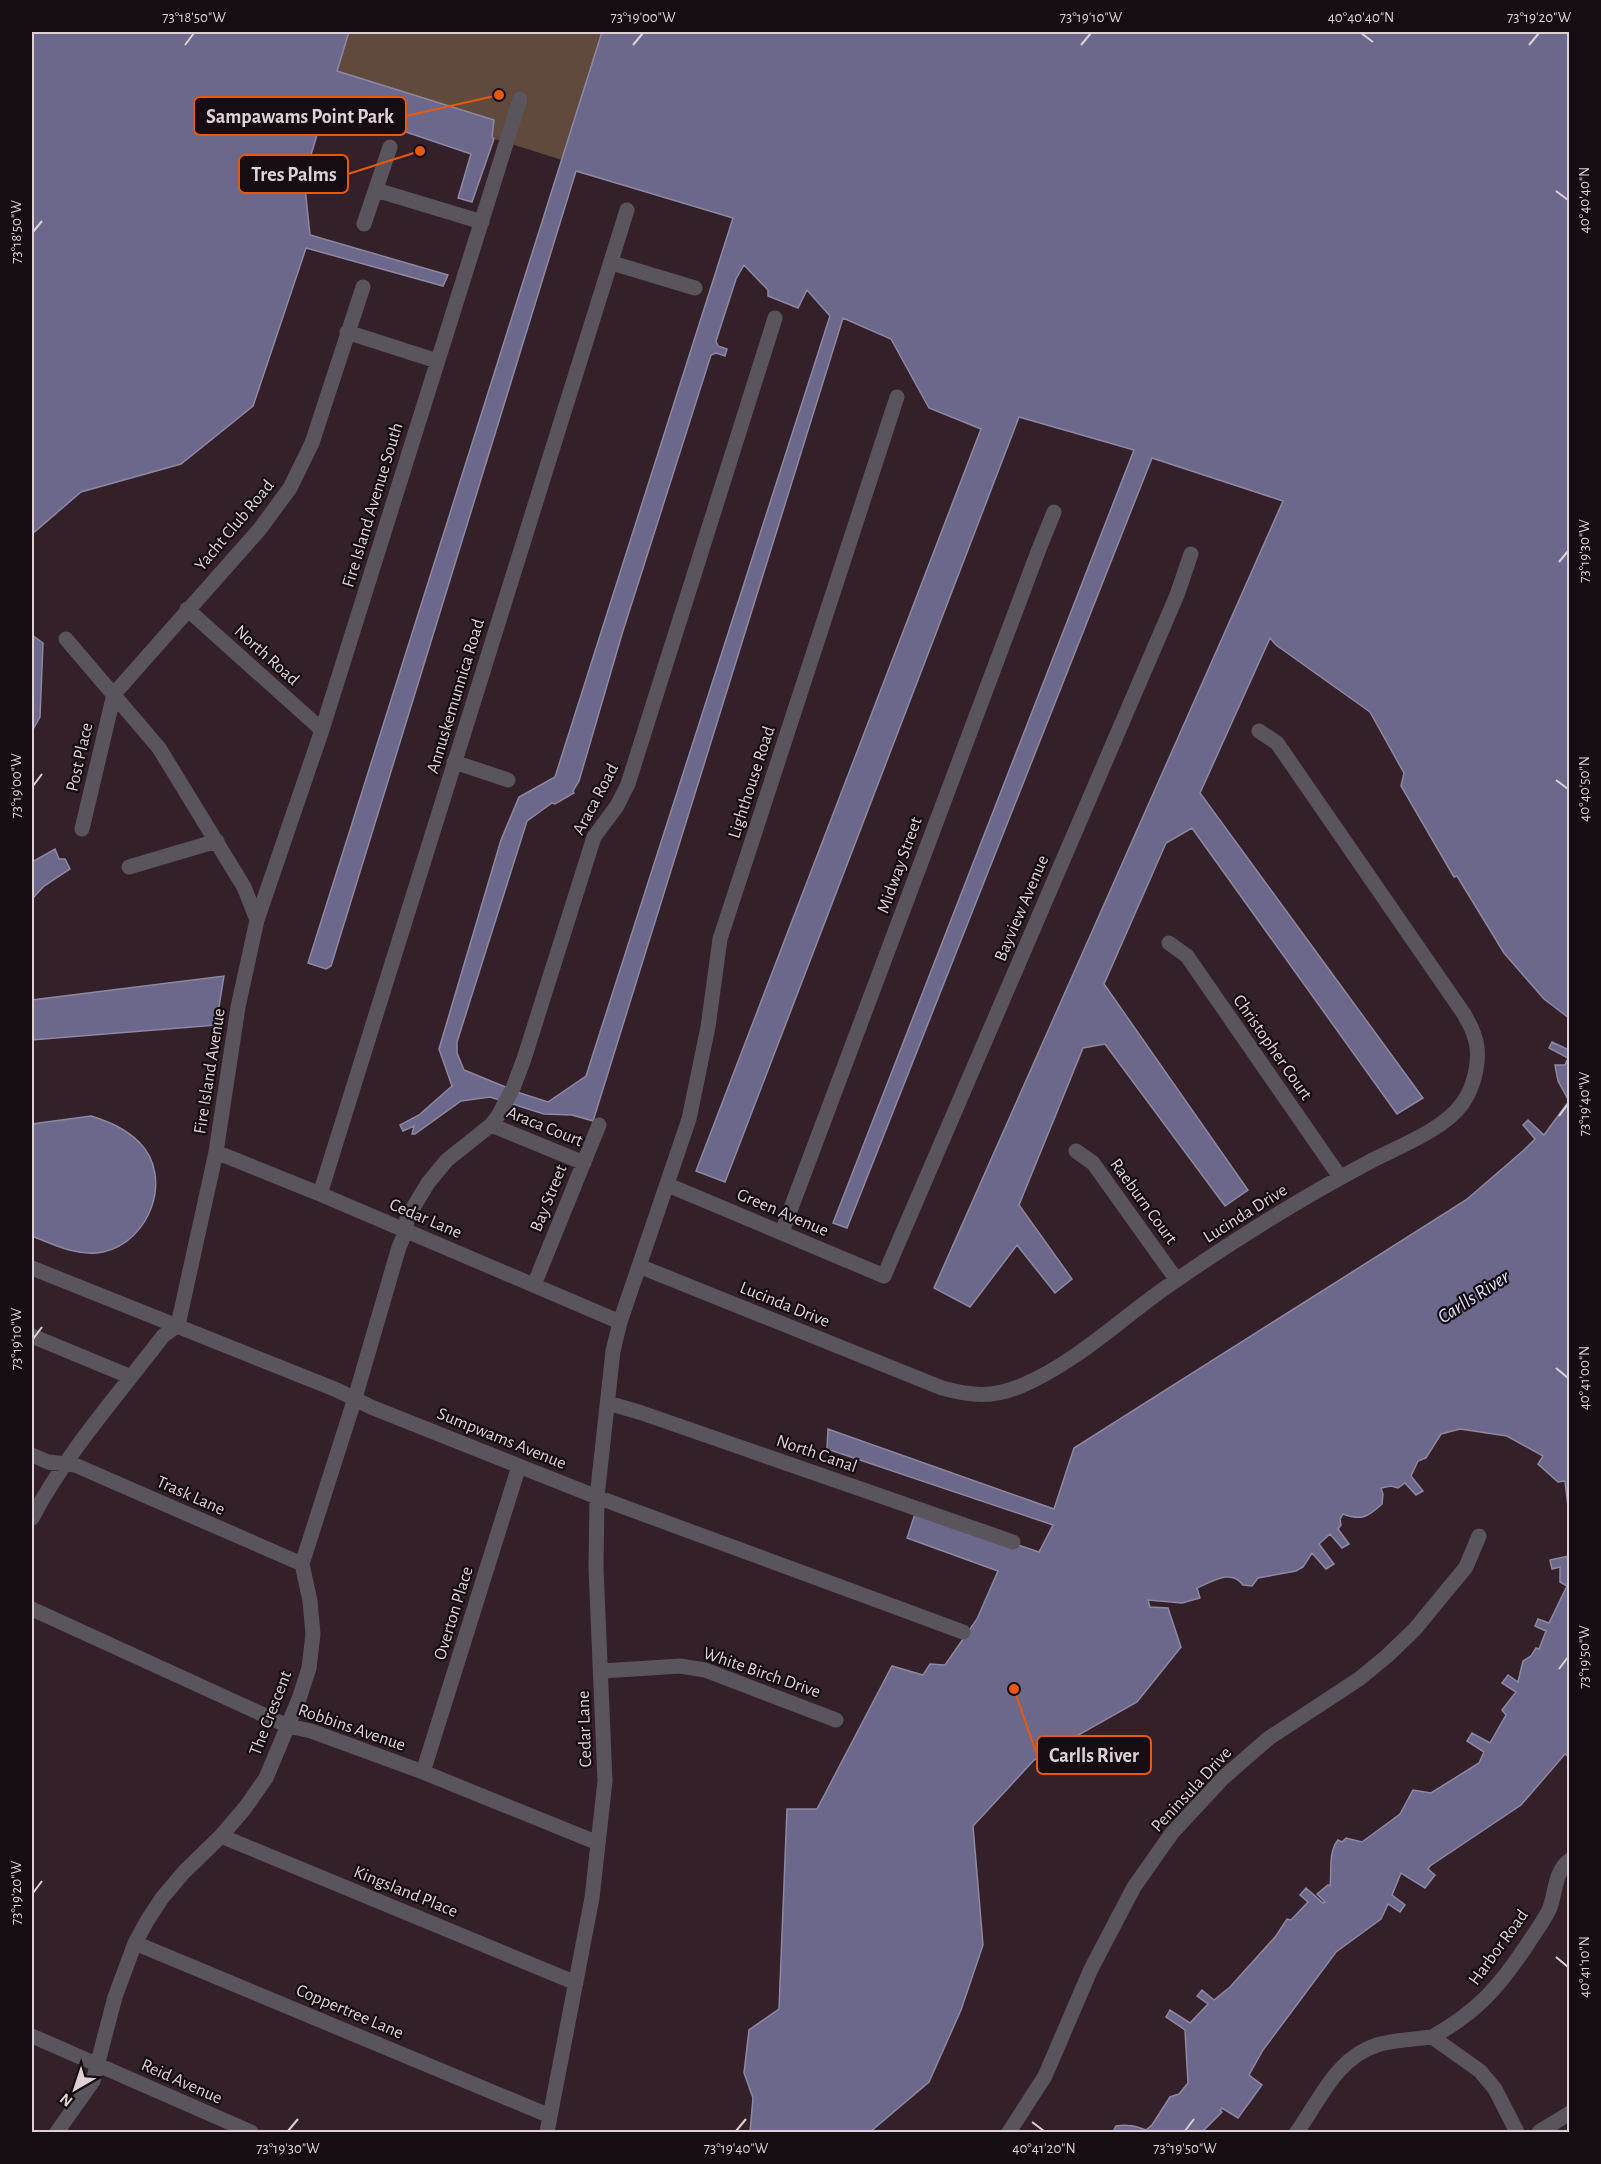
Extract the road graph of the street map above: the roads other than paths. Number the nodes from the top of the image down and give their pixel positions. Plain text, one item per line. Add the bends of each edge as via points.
1 (520, 99) dead end
2 (390, 147) dead end
3 (376, 190) junction
4 (627, 210) dead end
5 (482, 222) junction
6 (364, 224) dead end
7 (612, 263) junction
8 (363, 287) dead end
9 (695, 288) dead end
10 (775, 318) dead end
11 (347, 332) junction
12 (437, 361) junction
13 (897, 397) dead end
14 (1054, 512) dead end
15 (1191, 554) dead end
16 (187, 609) junction
17 (66, 639) dead end
18 (114, 694) junction
19 (322, 730) junction
20 (1259, 731) dead end
21 (454, 762) junction
22 (508, 780) dead end
23 (82, 829) dead end
24 (218, 841) junction
25 (129, 867) dead end
26 (257, 920) junction
27 (1169, 943) dead end
28 (491, 1125) junction
29 (599, 1125) dead end
30 (1076, 1151) dead end
31 (216, 1152) junction
32 (584, 1163) junction
33 (1340, 1177) junction
34 (668, 1185) junction
35 (320, 1194) junction
36 (406, 1231) junction
37 (782, 1232) junction
38 (639, 1266) junction
39 (32, 1268) edge
40 (884, 1276) joint
41 (1176, 1280) junction
42 (534, 1285) junction
43 (620, 1322) junction
44 (178, 1325) junction
45 (32, 1336) edge
46 (131, 1377) junction
47 (355, 1398) junction
48 (608, 1403) junction
49 (32, 1455) edge
50 (64, 1465) junction
51 (519, 1466) junction
52 (597, 1497) junction
53 (32, 1518) edge
54 (1479, 1536) dead end
55 (1013, 1542) dead end
56 (302, 1564) junction
57 (32, 1609) edge
58 (963, 1632) dead end
59 (602, 1671) junction
60 (836, 1720) dead end
61 (288, 1726) junction
62 (423, 1772) junction
63 (221, 1836) junction
64 (598, 1843) junction
65 (1569, 1860) edge
66 (135, 1943) junction
67 (576, 1983) junction
68 (32, 2036) edge
69 (1432, 2037) junction
70 (98, 2066) junction
71 (1569, 2113) edge
72 (550, 2116) junction
73 (1300, 2128) edge
74 (243, 2131) edge
75 (57, 2133) edge
76 (547, 2133) edge
77 (1009, 2133) edge
78 (1317, 2133) edge
79 (1517, 2133) edge
80 (1539, 2133) edge

1 - 5 street, Fire Island Avenue South
2 - 3 street
3 - 5 street
3 - 6 street
4 - 7 street, Annuskemunnica Road
5 - 12 street, Fire Island Avenue South
7 - 9 street
7 - 21 street, Annuskemunnica Road
8 - 11 street, Yacht Club Road
10 - 28 street, Araca Road via 628,784 594,837 524,1059 513,1088
11 - 12 street
11 - 16 street, Yacht Club Road via 312,443 290,488 259,530
12 - 19 street, Fire Island Avenue South
13 - 34 street, Lighthouse Road via 720,939 700,1069
14 - 37 street, Midway Street
15 - 40 street, Bayview Avenue via 1177,596
16 - 18 street, Yacht Club Road
16 - 19 street, North Road
17 - 18 street
18 - 23 street, Post Place
18 - 24 street via 159,748
19 - 26 street, Fire Island Avenue South
20 - 33 street, Lucinda Drive via 1278,743 1464,1014 1475,1037 1474,1084 1449,1119
21 - 22 street
21 - 35 street, Annuskemunnica Road
24 - 25 street
24 - 26 street
26 - 31 street, Fire Island Avenue via 238,1007
27 - 33 street, Christopher Court via 1187,956
28 - 32 street, Araca Court
28 - 36 street, Araca Road via 447,1160 428,1183 407,1218
29 - 32 street, Bay Street
30 - 41 street, Raeburn Court via 1093,1163
31 - 35 street, Cedar Lane
31 - 44 street, Fire Island Avenue
32 - 42 street, Bay Street
33 - 41 street, Lucinda Drive
34 - 37 street, Green Avenue
34 - 38 street, Cedar Lane
35 - 36 street, Cedar Lane
36 - 42 street, Cedar Lane
36 - 47 street, The Crescent
37 - 40 street, Green Avenue
38 - 41 street, Lucinda Drive via 970,1396 1019,1387 1049,1372
38 - 43 street, Cedar Lane
39 - 44 street, Sumpwams Avenue
42 - 43 street, Cedar Lane
43 - 48 street, Cedar Lane
44 - 46 street via 163,1336
44 - 47 street, Sumpwams Avenue
45 - 46 street
46 - 50 street
47 - 51 street, Sumpwams Avenue
47 - 56 street, The Crescent
48 - 52 street, Cedar Lane
48 - 55 street, North Canal
49 - 50 street, Trask Lane
50 - 53 street
50 - 56 street, Trask Lane via 75,1465
51 - 52 street, Sumpwams Avenue
51 - 62 street, Overton Place
52 - 58 street, Sumpwams Avenue
52 - 59 street, Cedar Lane via 596,1568
54 - 77 street, Peninsula Drive via 1466,1567 1415,1629 1359,1679 1269,1737 1223,1778 1173,1833 1134,1887 1090,1969 1045,2076
56 - 61 street, The Crescent via 312,1634 309,1668
57 - 61 street, Robbins Avenue
59 - 60 street, White Birch Drive via 680,1666 705,1670
59 - 64 street, Cedar Lane via 606,1780
61 - 62 street, Robbins Avenue
61 - 63 street, The Crescent via 266,1778
62 - 64 street, Robbins Avenue
63 - 66 street, The Crescent via 162,1898
63 - 67 street, Kingsland Place
64 - 67 street, Cedar Lane
65 - 69 street, Harbor Road via 1558,1876 1549,1910 1497,1986 1476,2008
66 - 70 street, The Crescent via 115,1997
66 - 72 street, Coppertree Lane
67 - 72 street, Cedar Lane
68 - 70 street
69 - 73 street via 1379,2044 1360,2051 1332,2077
69 - 79 street via 1480,2071 1495,2089
70 - 74 street, Reid Avenue
70 - 75 street via 93,2081
71 - 80 street
72 - 76 street, Cedar Lane
73 - 78 street

